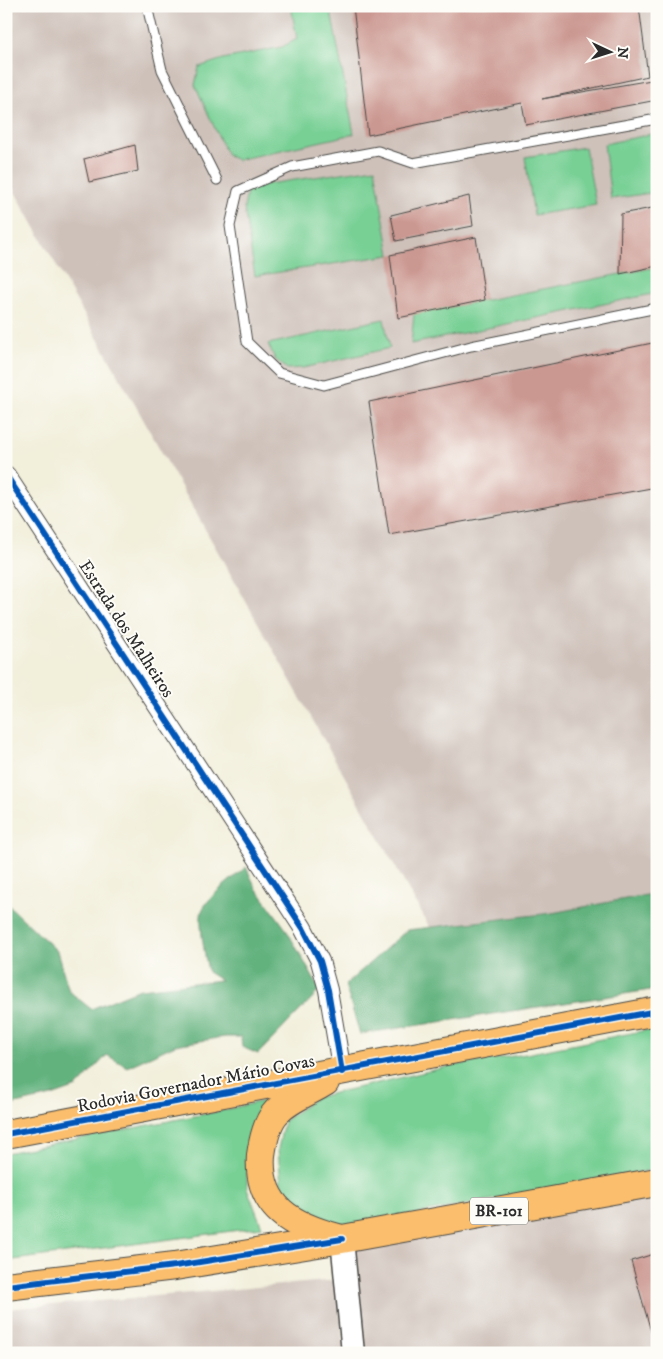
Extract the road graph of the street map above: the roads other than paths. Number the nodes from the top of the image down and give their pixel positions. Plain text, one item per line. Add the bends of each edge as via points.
1 (147, 6) edge
2 (657, 119) edge
3 (217, 180) dead end
4 (657, 308) edge
5 (6, 475) edge
6 (657, 1011) edge
7 (342, 1072) junction
8 (6, 1134) edge
9 (657, 1182) edge
10 (342, 1239) junction
11 (6, 1286) edge
12 (353, 1353) edge

1 - 3 lane via 162,70
2 - 4 lane via 413,162 378,151 292,167 238,191 230,226 247,342 279,373 324,385 471,346
5 - 7 street, Estrada dos Malheiros via 303,928 320,961 328,990
6 - 7 highway, Rodovia Governador Mário Covas
7 - 8 highway, Rodovia Governador Mário Covas
7 - 10 highway via 285,1105 274,1115 266,1130 261,1164 263,1181 278,1208 300,1226
9 - 10 highway, BR-101
10 - 11 highway, BR-101 via 175,1266
10 - 12 street

